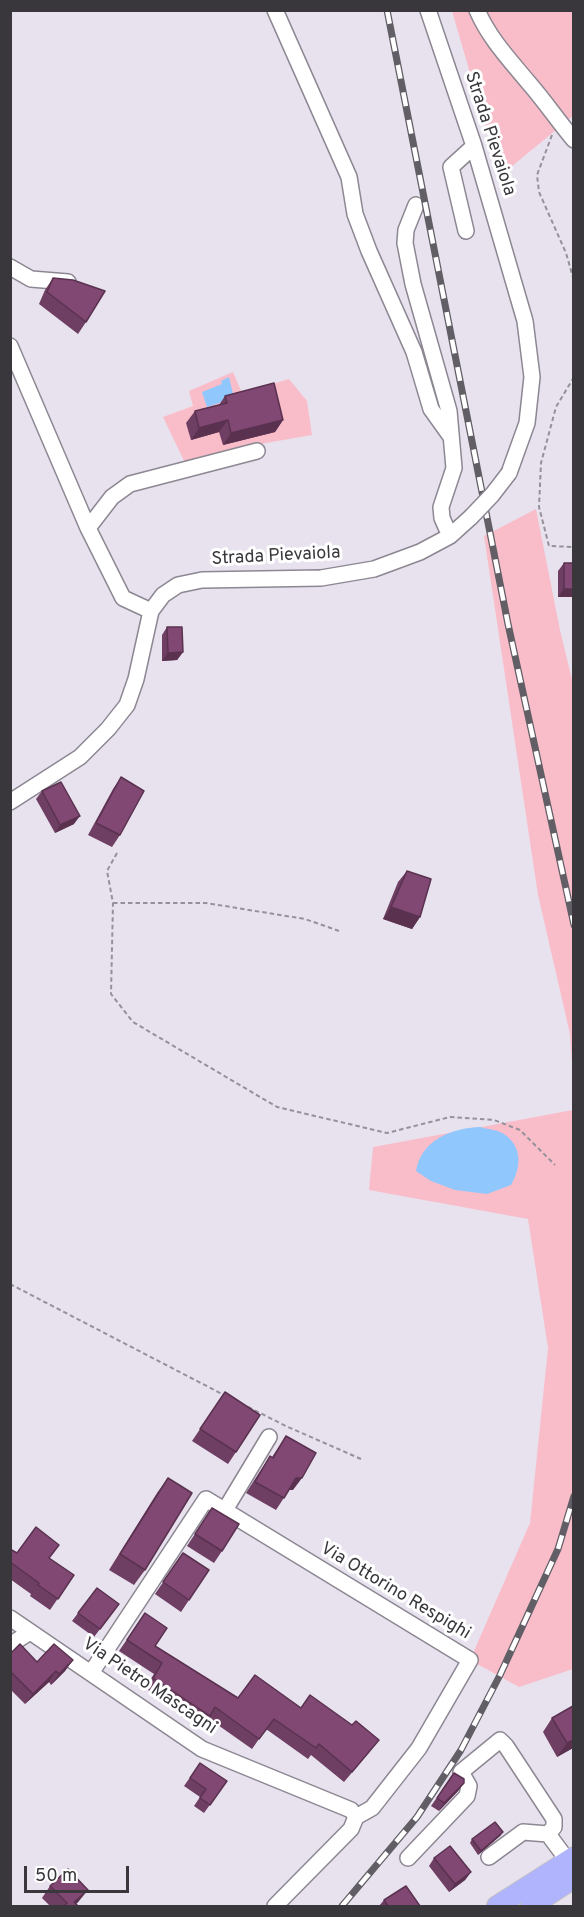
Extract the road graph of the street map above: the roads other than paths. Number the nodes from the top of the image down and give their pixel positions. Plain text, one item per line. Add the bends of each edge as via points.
1 (275, 10) edge
2 (429, 10) edge
3 (477, 10) edge
4 (573, 140) edge
5 (474, 146) junction
6 (416, 205) dead end
7 (466, 231) dead end
8 (10, 267) edge
9 (68, 282) edge
10 (10, 346) edge
11 (452, 437) junction
12 (257, 451) dead end
13 (88, 528) junction
14 (450, 536) junction
15 (151, 612) junction
16 (10, 802) edge
17 (269, 1437) dead end
18 (225, 1510) junction
19 (10, 1618) edge
20 (30, 1632) junction
21 (10, 1645) edge
22 (91, 1673) junction
23 (356, 1817) junction
24 (548, 1834) junction
25 (489, 1857) dead end
26 (408, 1858) dead end
27 (572, 1866) edge
28 (275, 1906) edge
29 (497, 1906) edge
30 (531, 1906) edge

1 - 11 street via 349,177 355,214 414,352 431,409
2 - 5 street, Strada Pievaiola
3 - 4 street via 508,60
5 - 7 street via 451,167
5 - 14 street, Strada Pievaiola, bridge via 525,321 532,376 527,423 509,473
6 - 11 street via 405,243 449,411
8 - 9 street via 30,279
10 - 13 street
11 - 14 street via 454,468 441,507
12 - 13 street via 130,484 112,497
13 - 15 street via 123,598
14 - 15 street, Strada Pievaiola via 374,569 321,578 202,580 178,585 163,595
15 - 16 street, Strada Pievaiola via 127,705 80,757
17 - 18 street
18 - 22 street, Via Ottorino Respighi via 206,1499
18 - 23 street, Via Ottorino Respighi via 470,1660 419,1748 372,1808
19 - 20 street, Via Pietro Mascagni
20 - 21 street
20 - 22 street, Via Pietro Mascagni
22 - 23 street, Via Pietro Mascagni via 202,1749 351,1810
23 - 28 street via 351,1829
24 - 25 street via 523,1832
24 - 26 street via 554,1819 500,1740 461,1772 469,1786 467,1796
24 - 27 street
27 - 29 main road
27 - 30 main road

